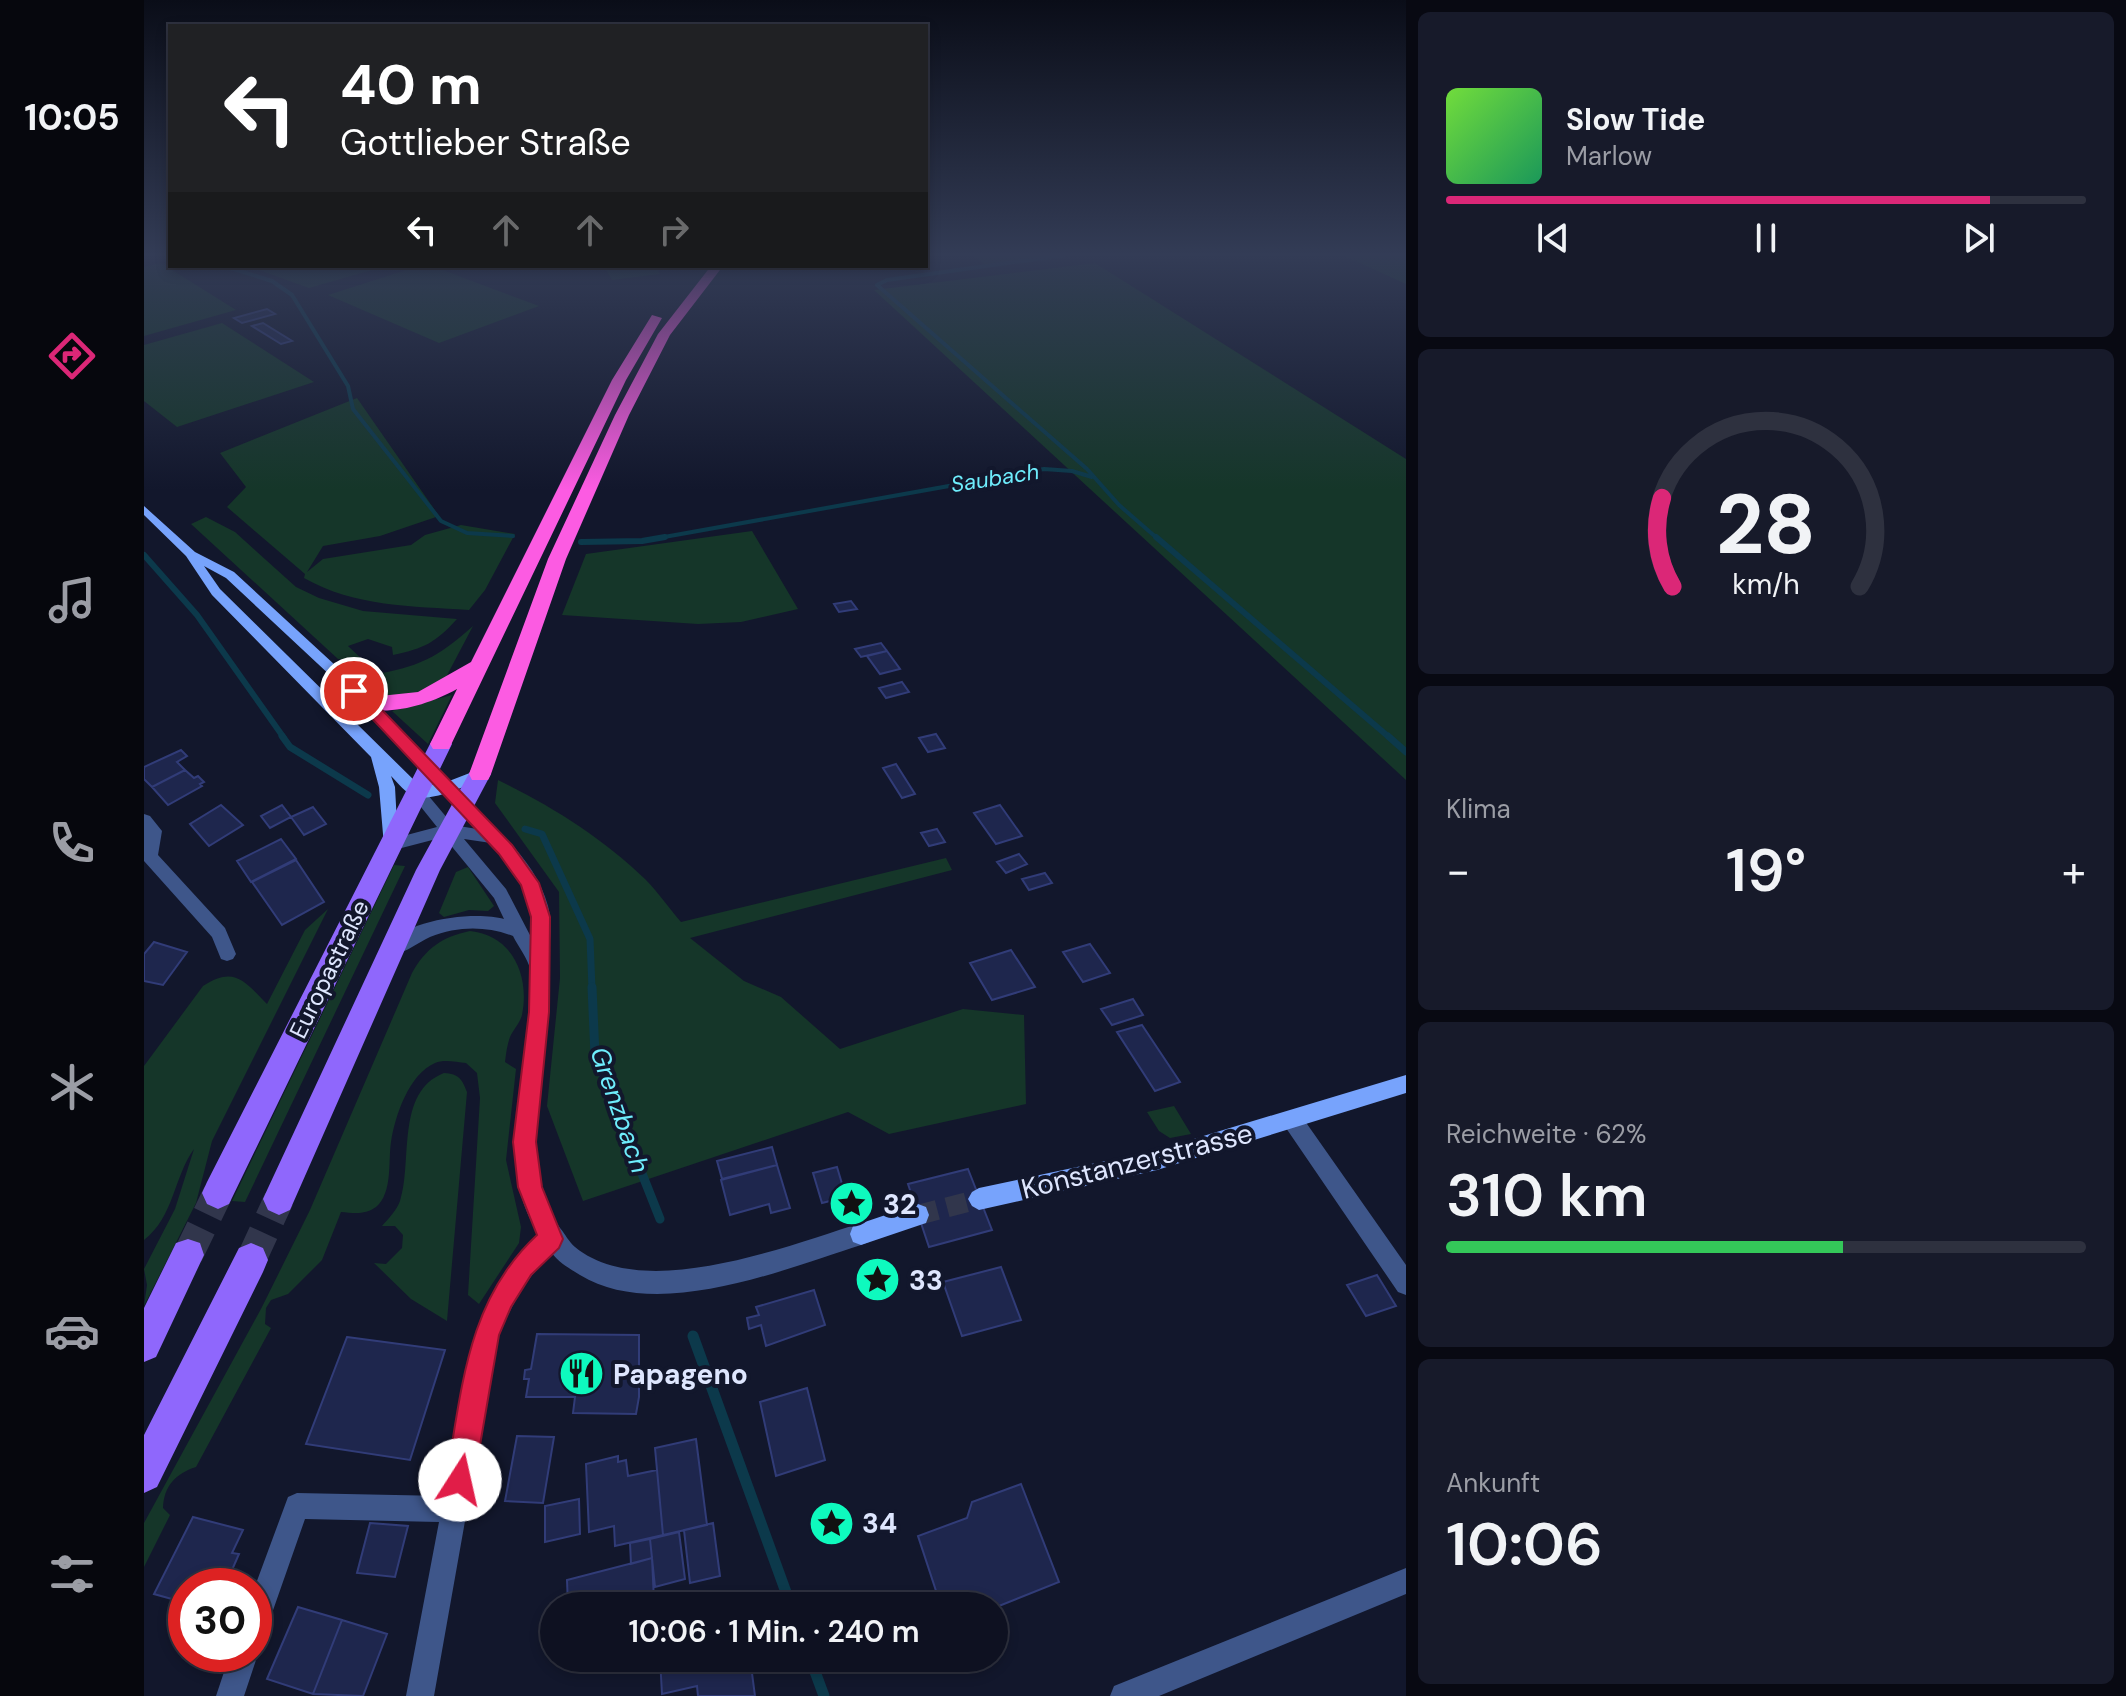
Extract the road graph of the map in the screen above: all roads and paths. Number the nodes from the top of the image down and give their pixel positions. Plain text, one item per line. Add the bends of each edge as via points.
1 (648, 332) edge
2 (665, 332) edge
3 (144, 509) edge
4 (190, 554) junction
5 (478, 666) junction
6 (368, 703) junction
7 (441, 744) joint
8 (373, 751) junction
9 (428, 767) junction
10 (480, 774) joint
11 (417, 792) junction
12 (454, 796) junction
13 (144, 820) edge
14 (447, 830) junction
15 (495, 838) junction
16 (390, 845) junction
17 (518, 931) junction
18 (395, 948) junction
19 (227, 954) dead end
20 (539, 968) junction
21 (1406, 1084) edge
22 (1293, 1121) junction
23 (218, 1193) tunnel mouth
24 (279, 1199) tunnel mouth
25 (979, 1199) tunnel mouth
26 (918, 1215) tunnel mouth
27 (550, 1239) junction
28 (188, 1255) tunnel mouth
29 (251, 1260) tunnel mouth
30 (1406, 1284) edge
31 (144, 1345) edge
32 (144, 1474) edge
33 (455, 1509) junction
34 (272, 1576) edge
35 (1406, 1581) edge
36 (238, 1672) edge
37 (230, 1696) edge
38 (420, 1696) edge
39 (1124, 1696) edge

1 - 5 highway via 619,380
2 - 10 highway via 557,559
3 - 4 street
4 - 6 street via 230,575
4 - 8 street via 216,592
5 - 6 highway via 421,700
5 - 7 highway
6 - 9 street
7 - 9 main road, Europastraße
8 - 11 street
8 - 16 street via 387,787
9 - 11 main road, Europastraße
9 - 12 street
10 - 12 main road, Europastraße
11 - 12 street
11 - 14 street
11 - 16 main road, Europastraße
12 - 14 main road, Europastraße
12 - 15 street
13 - 19 street via 154,831 150,857 219,933
14 - 15 street
14 - 16 street
14 - 17 street via 500,894
14 - 18 main road, Europastraße
15 - 20 street via 518,865 538,903
16 - 23 main road, Europastraße
17 - 18 street via 503,924 462,921 426,931
17 - 20 street
18 - 24 main road, Europastraße
20 - 27 street via 524,1142 530,1187
21 - 22 street, Konstanzerstrasse
22 - 25 street, Konstanzerstrasse via 1157,1160
22 - 30 street
26 - 27 street via 684,1283 604,1276 575,1261
27 - 33 street via 522,1266 486,1335
28 - 31 main road
29 - 32 main road
33 - 34 street via 297,1506
33 - 38 street
35 - 39 street
36 - 37 street

